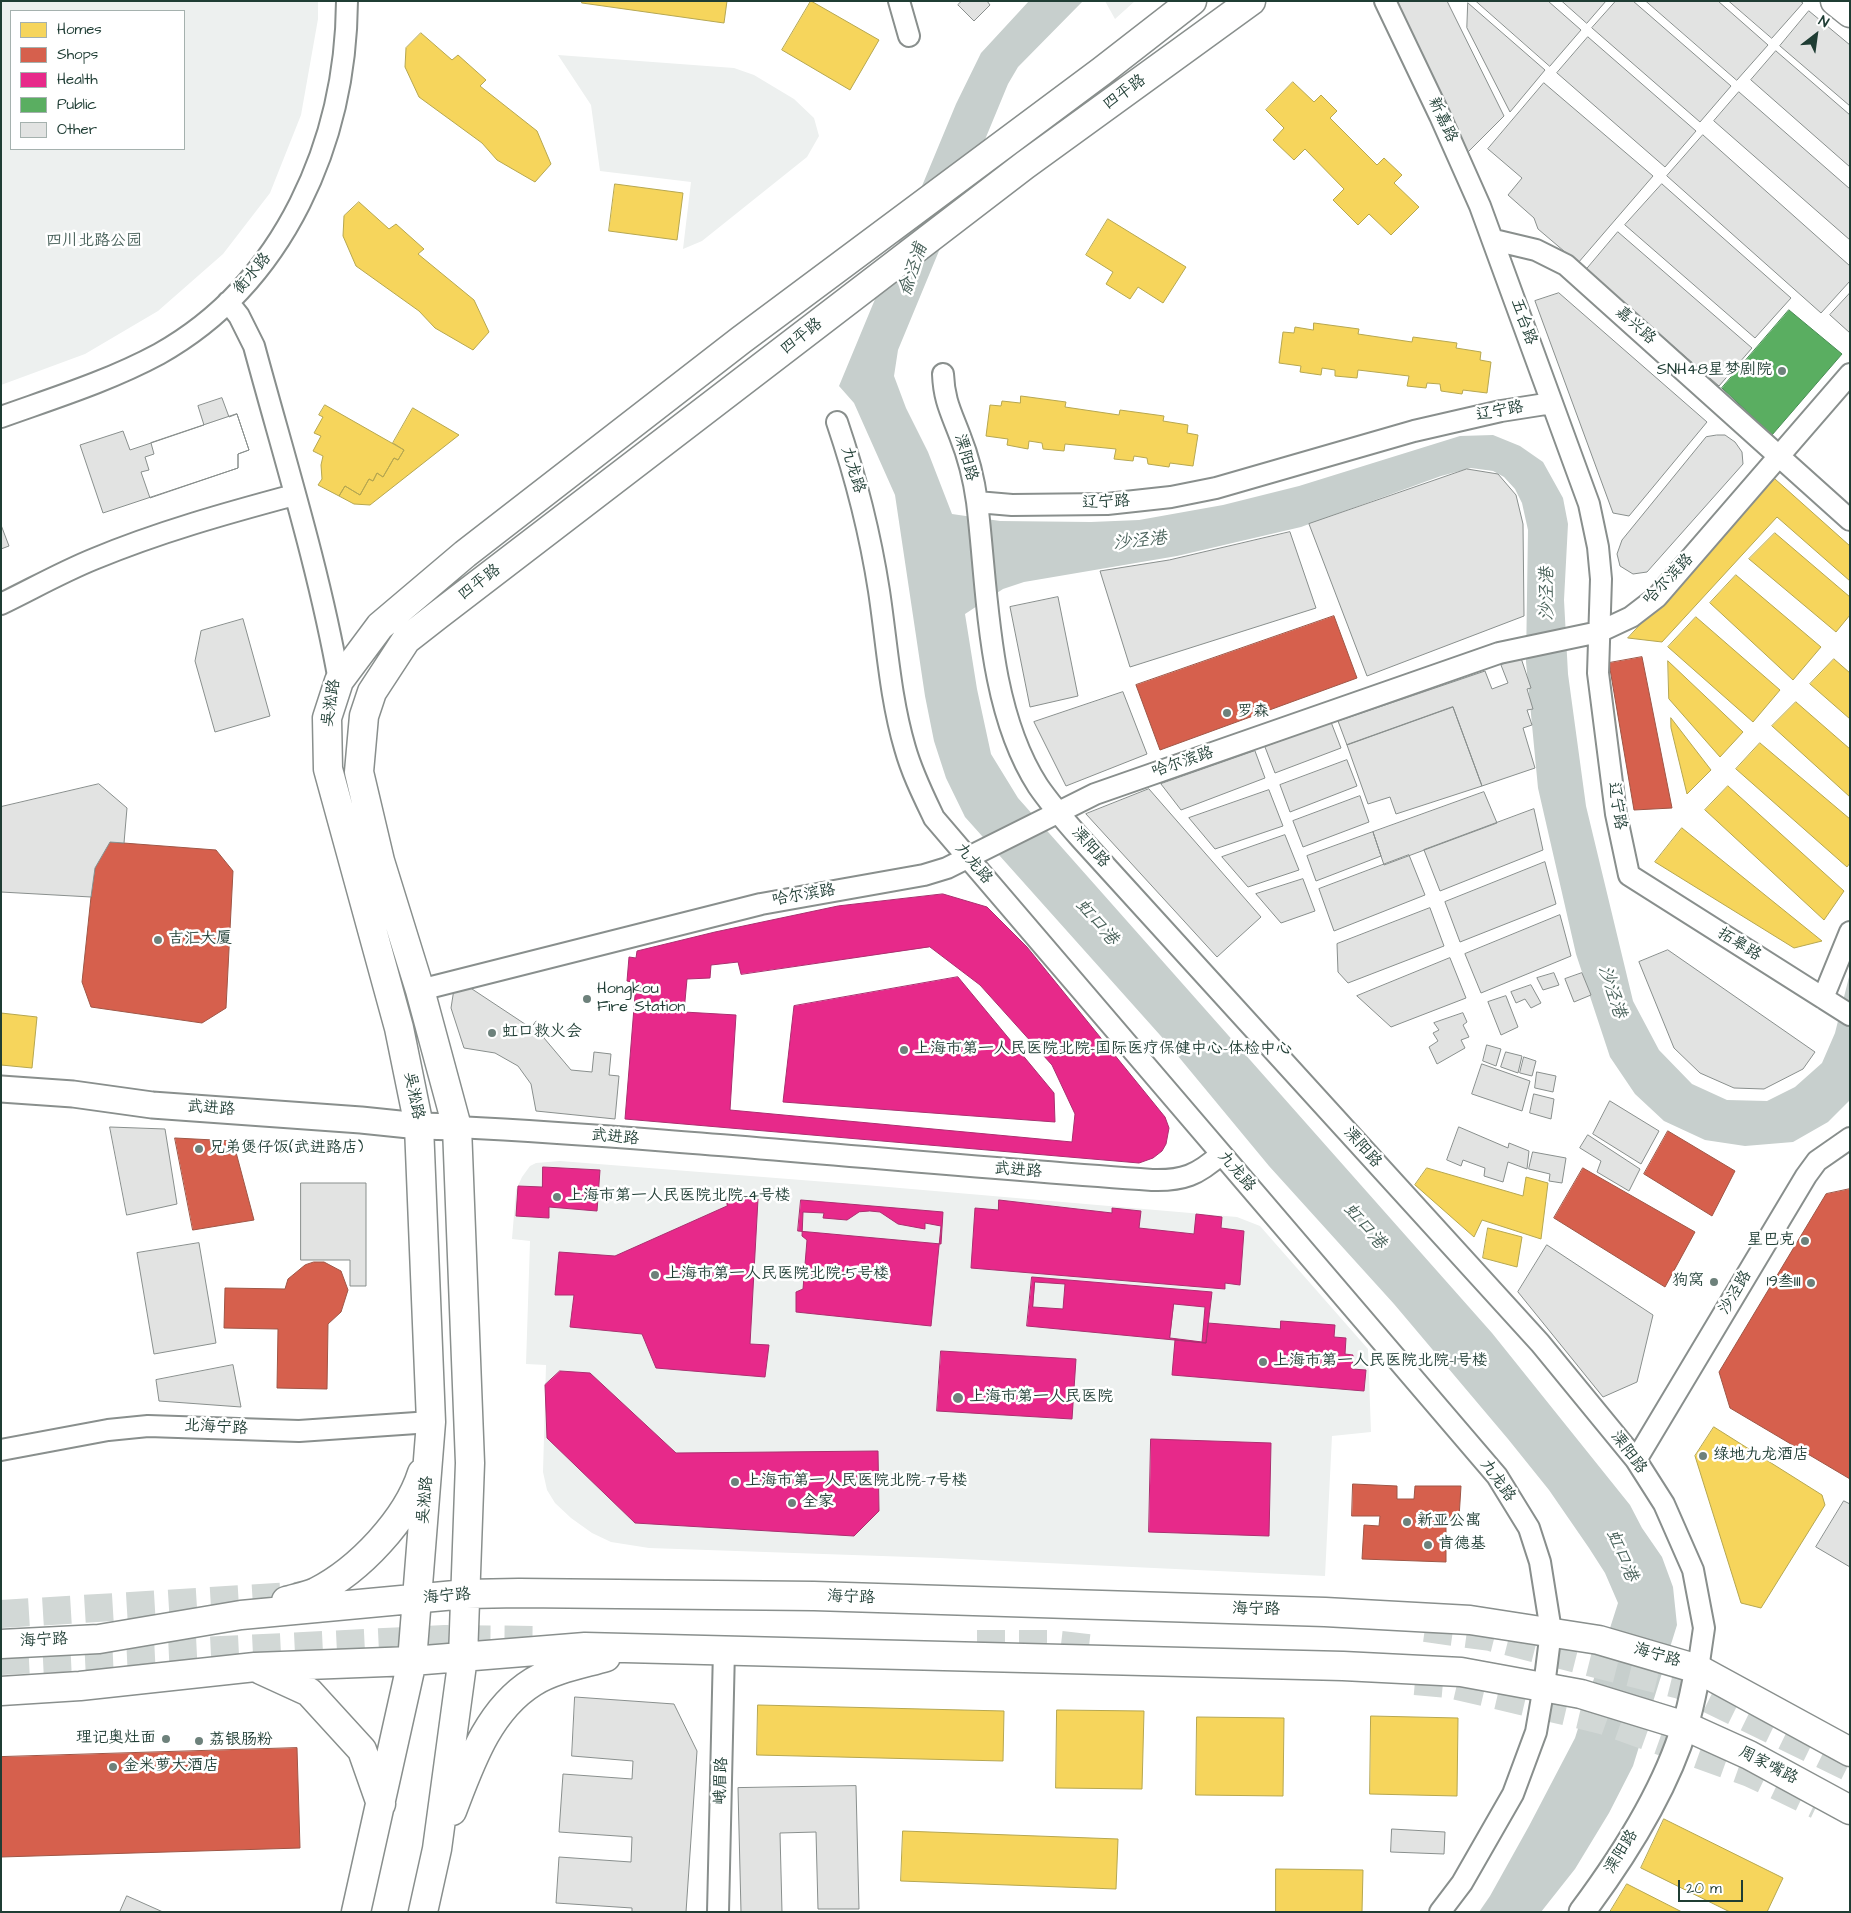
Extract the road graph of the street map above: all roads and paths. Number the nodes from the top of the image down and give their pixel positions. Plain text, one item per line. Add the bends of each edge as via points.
1 (347, 1) edge
2 (899, 1) edge
3 (1192, 1) edge
4 (1251, 1) edge
5 (1385, 1) edge
6 (1835, 1) edge
7 (1850, 13) edge
8 (909, 36) dead end
9 (1494, 240) junction
10 (228, 302) junction
11 (943, 374) dead end
12 (1850, 374) edge
13 (1552, 403) junction
14 (1, 417) edge
15 (837, 422) dead end
16 (1780, 455) junction
17 (294, 495) junction
18 (977, 510) junction
19 (1850, 520) edge
20 (1, 604) edge
21 (1599, 632) junction
22 (339, 681) junction
23 (372, 692) joint
24 (1049, 815) junction
25 (968, 860) junction
26 (1629, 874) joint
27 (1850, 932) edge
28 (420, 990) junction
29 (1823, 998) junction
30 (1846, 1013) edge
31 (1, 1089) edge
32 (419, 1126) junction
33 (457, 1127) junction
34 (1850, 1138) edge
35 (1221, 1154) junction
36 (431, 1434) junction
37 (1, 1450) edge
38 (1636, 1460) junction
39 (466, 1594) junction
40 (418, 1600) junction
41 (241, 1615) junction
42 (1551, 1631) junction
43 (1, 1644) edge
44 (644, 1648) junction
45 (724, 1649) junction
46 (463, 1657) junction
47 (412, 1661) junction
48 (1690, 1666) junction
49 (255, 1667) junction
50 (1544, 1686) junction
51 (1, 1691) edge
52 (1685, 1726) junction
53 (1850, 1752) edge
54 (381, 1804) junction
55 (1850, 1810) edge
56 (437, 1849) junction
57 (356, 1912) edge
58 (423, 1912) edge
59 (718, 1912) edge
60 (1440, 1912) edge
61 (1582, 1912) edge

1 - 10 street, 衡水路 via 342,80 318,163 282,236 254,275
2 - 8 street
3 - 22 main road, 四平路 via 734,346 465,554 380,626
4 - 23 main road, 四平路 via 1025,165 406,640
5 - 9 street, 新嘉路
6 - 7 main road
9 - 13 street, 五台路
9 - 16 street, 嘉兴路 via 1536,250 1566,265
10 - 14 street, 衡水路 via 139,365
10 - 17 street, 吴淞路 via 254,346
11 - 18 street, 溧阳路 via 948,410 967,456
12 - 16 street, 哈尔滨路
13 - 18 street, 辽宁路 via 1423,429 1216,488 1171,497 1107,504 1003,505
13 - 21 street, 辽宁路 via 1581,477 1595,524 1601,579
15 - 25 street, 九龙路 via 857,482 870,540 886,654 904,748 934,818
16 - 19 street, 嘉兴路
16 - 21 street, 哈尔滨路 via 1656,597 1631,617
17 - 20 street via 189,524 133,544 71,569
17 - 22 street, 吴淞路 via 329,626
18 - 24 street, 溧阳路 via 994,657 1004,704
21 - 24 street, 哈尔滨路 via 1499,653 1095,794
21 - 26 street, 辽宁路 via 1598,673 1604,726 1616,814
22 - 32 main road, 吴淞路 via 327,718 328,769 397,1020
23 - 28 main road, 吴淞路 via 363,724 359,772 380,861
24 - 25 street, 哈尔滨路
24 - 38 street, 溧阳路 via 1540,1343
25 - 28 street, 哈尔滨路 via 924,875 761,904
25 - 35 street, 九龙路
26 - 29 street, 拓皋路
27 - 29 street
28 - 33 main road, 吴淞路
29 - 30 street, 拓皋路
31 - 32 street, 武进路 via 73,1094 152,1105
32 - 33 street, 武进路
32 - 36 main road, 吴淞路
33 - 35 street, 武进路 via 1152,1180 1187,1177 1204,1170
33 - 39 main road, 吴淞路 via 470,1454
34 - 38 street, 沙泾路 via 1818,1161 1806,1176
35 - 42 street, 九龙路 via 1496,1476 1520,1512 1535,1546 1544,1578
36 - 37 street, 北海宁路 via 148,1426
36 - 40 main road, 吴淞路
36 - 41 main road via 417,1487 402,1515 356,1564 314,1593
38 - 48 street, 溧阳路 via 1664,1504 1693,1570 1704,1628
39 - 40 main road, 海宁路
39 - 42 main road, 海宁路 via 814,1596 1325,1612 1470,1620
39 - 46 main road, 吴淞路
40 - 41 main road, 海宁路
40 - 47 main road, 吴淞路
41 - 43 main road, 海宁路 via 99,1639
42 - 48 main road, 海宁路 via 1599,1640
42 - 50 street, 九龙路
44 - 45 main road
44 - 46 main road via 585,1647
44 - 56 main road via 557,1671 534,1682 509,1702 489,1728 474,1757
45 - 50 main road via 1362,1667 1461,1672
45 - 59 street, 峨眉路
46 - 47 main road
46 - 56 main road, 吴淞路
47 - 49 main road
47 - 54 main road, 吴淞路
48 - 52 street, 溧阳路
48 - 53 main road
49 - 51 main road
49 - 54 main road via 309,1692 356,1742 362,1750
50 - 52 main road
50 - 60 street, 九龙路 via 1536,1732 1514,1794 1462,1883
52 - 55 main road, 周家嘴路 via 1749,1755
52 - 61 street, 溧阳路 via 1662,1783 1629,1842
54 - 57 main road, 吴淞路
56 - 58 main road, 吴淞路

